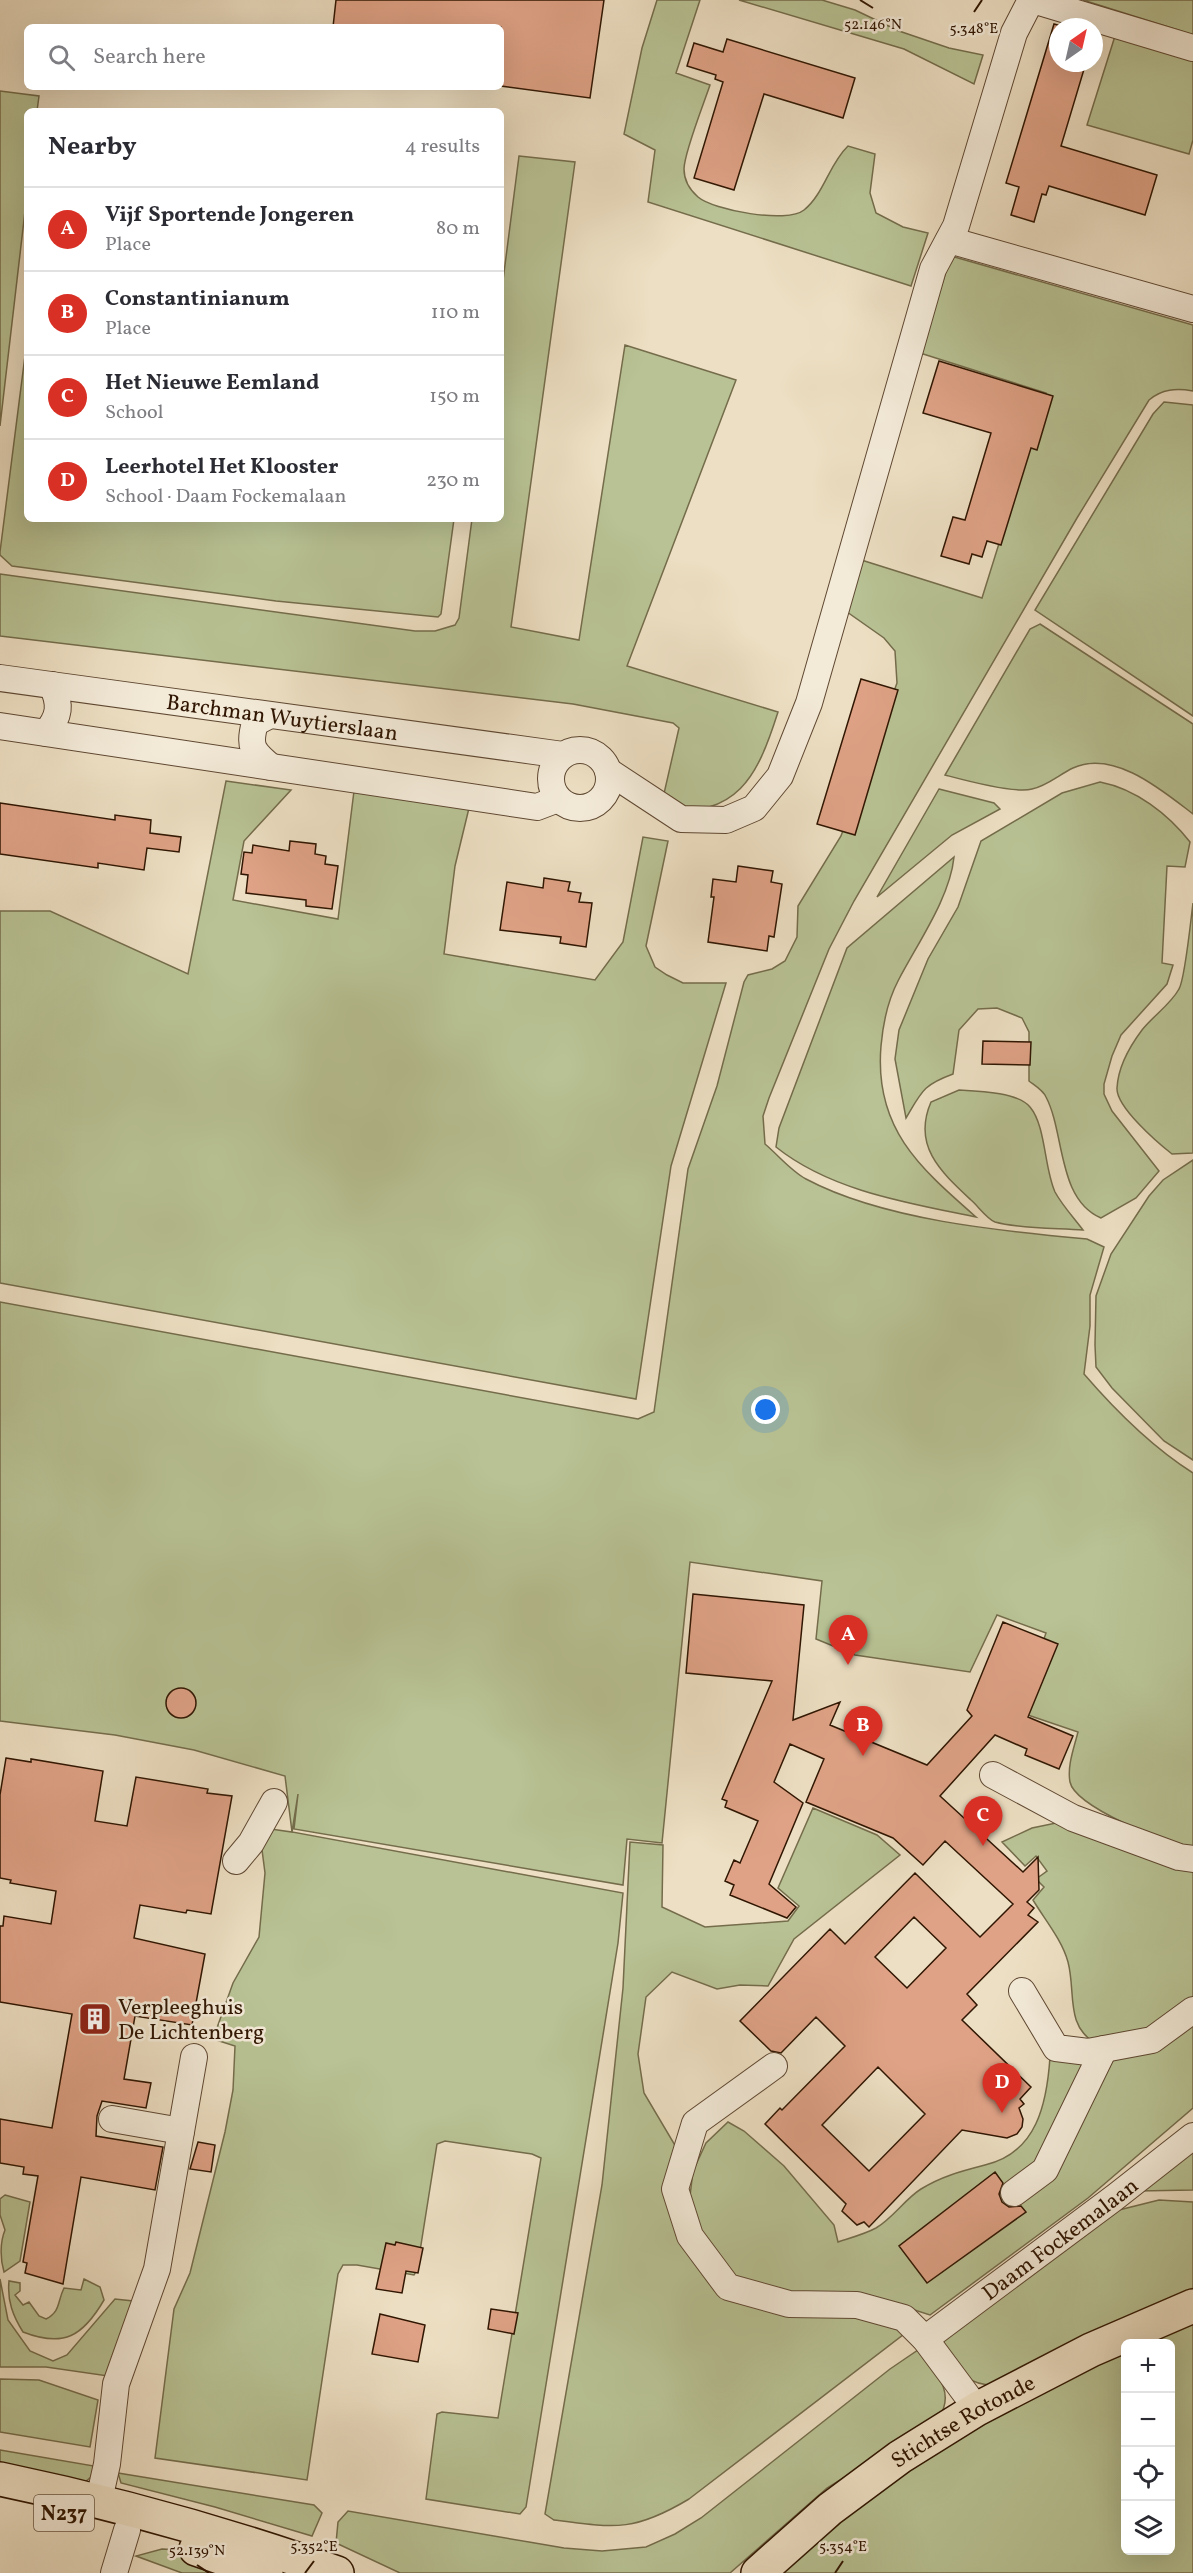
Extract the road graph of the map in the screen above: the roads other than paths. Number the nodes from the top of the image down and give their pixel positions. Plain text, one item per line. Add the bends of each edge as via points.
1 (1032, 0) edge
2 (1193, 48) edge
3 (949, 240) junction
4 (1193, 309) edge
5 (0, 678) edge
6 (52, 686) junction
7 (268, 716) junction
8 (0, 726) edge
9 (46, 733) junction
10 (564, 755) junction
11 (271, 767) junction
12 (608, 771) junction
13 (558, 799) junction
14 (993, 1775) dead end
15 (274, 1802) dead end
16 (1193, 1859) edge
17 (237, 1861) dead end
18 (1022, 1991) dead end
19 (1193, 2010) edge
20 (1104, 2049) junction
21 (194, 2057) dead end
22 (774, 2066) dead end
23 (112, 2119) dead end
24 (181, 2131) junction
25 (1193, 2136) edge
26 (1014, 2193) dead end
27 (1193, 2307) edge
28 (925, 2339) junction
29 (977, 2409) junction
30 (0, 2479) edge
31 (0, 2496) edge
32 (99, 2500) junction
33 (131, 2520) junction
34 (114, 2573) edge
35 (266, 2573) edge
36 (337, 2573) edge
37 (758, 2573) edge

1 - 2 street
1 - 3 street via 1014,33
3 - 4 street
3 - 12 street via 933,269 809,703 780,776 754,808 726,820 681,819
5 - 6 street, Barchman Wuytierslaan
6 - 7 street, Barchman Wuytierslaan
6 - 9 street via 60,702 57,720
7 - 10 street, Barchman Wuytierslaan
7 - 11 street via 255,723 250,739 256,754
8 - 9 street
9 - 11 street
10 - 12 street via 579,749 596,753
10 - 13 street via 551,776
11 - 13 street via 537,807
12 - 13 street via 610,783 604,798 590,807 573,808
14 - 16 street via 1073,1818
15 - 17 street
18 - 20 street via 1056,2048 1088,2052
19 - 20 street via 1152,2040
20 - 26 street via 1045,2170
21 - 24 street
22 - 28 street via 695,2123 675,2189 690,2236 728,2287 789,2304 856,2305 904,2318
23 - 24 street
24 - 32 street via 156,2269 116,2384
25 - 28 street, Daam Fockemalaan
27 - 29 main road, Stichtse Rotonde via 1091,2350
28 - 29 street
29 - 37 main road, Stichtse Rotonde via 900,2457 830,2509
30 - 32 main road, N237
31 - 33 main road, N237
32 - 33 main road, N237
33 - 34 street
33 - 35 main road, N237 via 188,2546
33 - 36 main road, N237 via 254,2543

